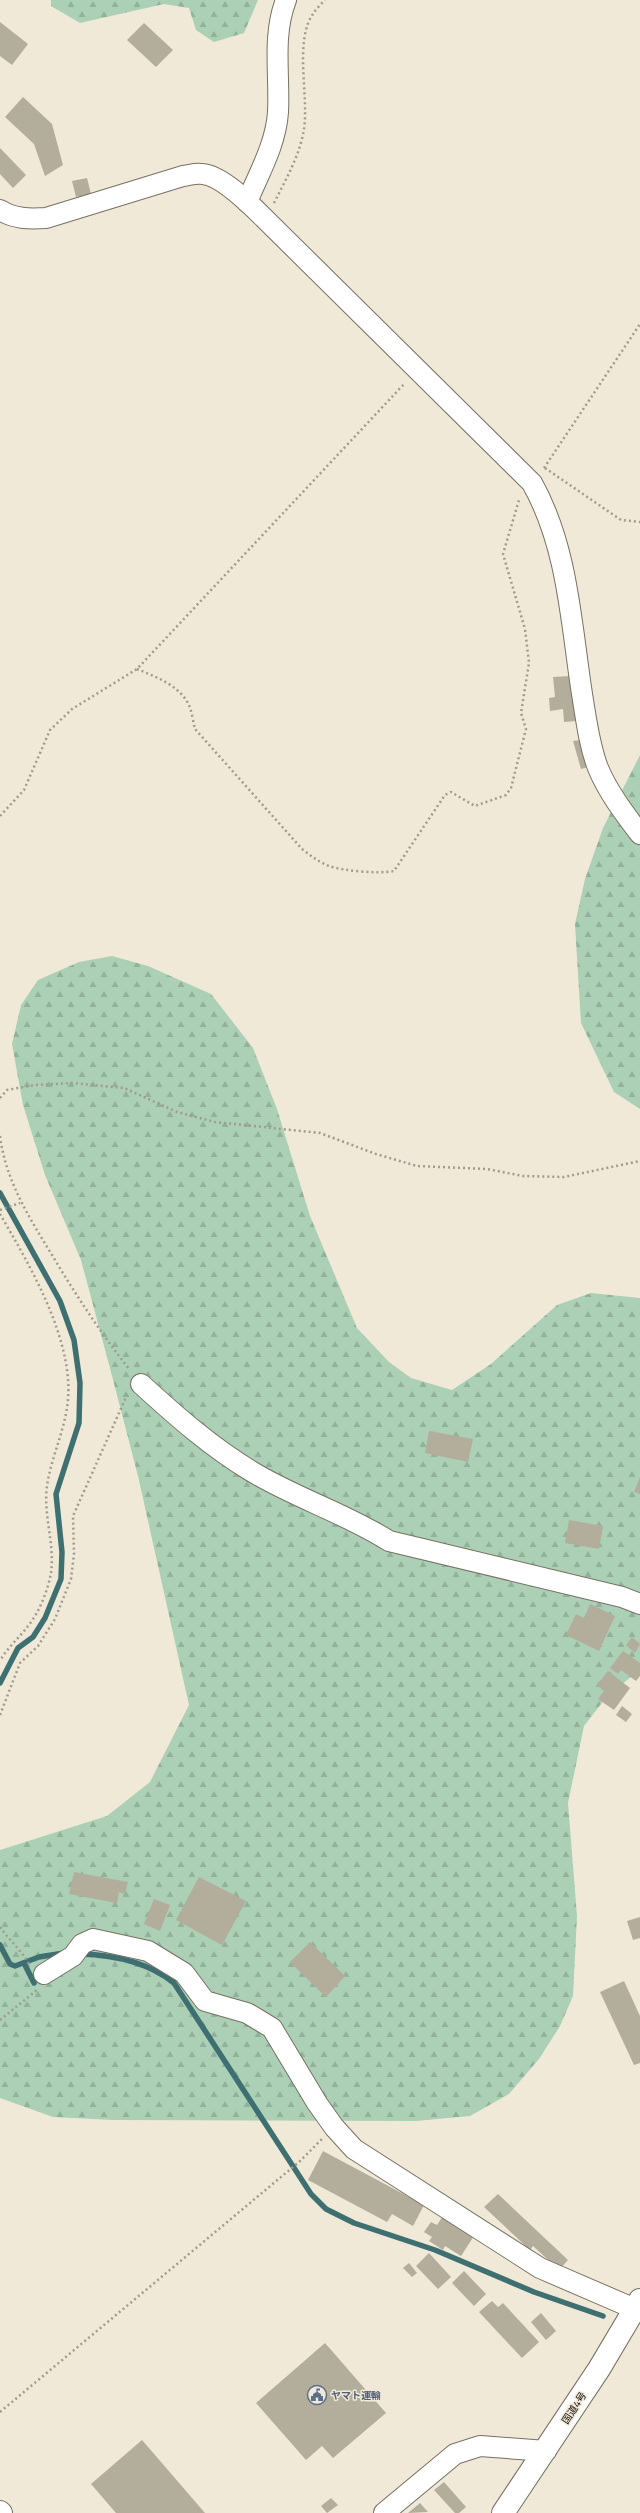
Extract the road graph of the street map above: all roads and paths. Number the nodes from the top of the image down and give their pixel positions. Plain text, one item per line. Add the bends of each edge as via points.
1 (286, 0) edge
2 (326, 0) edge
3 (247, 202) junction
4 (0, 210) edge
5 (266, 220) junction
6 (640, 324) edge
7 (418, 370) junction
8 (544, 467) junction
9 (532, 483) junction
10 (640, 522) edge
11 (137, 670) junction
12 (0, 816) edge
13 (640, 834) edge
14 (0, 1098) edge
15 (0, 1136) edge
16 (640, 1160) edge
17 (20, 1203) junction
18 (0, 1210) edge
19 (0, 1214) edge
20 (141, 1384) junction
21 (640, 1604) edge
22 (0, 1661) edge
23 (0, 1715) edge
24 (0, 1927) edge
25 (36, 1969) junction
26 (0, 2020) edge
27 (334, 2127) junction
28 (638, 2305) edge
29 (0, 2412) edge
30 (546, 2451) junction
31 (384, 2513) edge
32 (503, 2513) edge

1 - 3 street via 278,34 278,113 274,136
2 - 5 path via 313,14 306,30 304,131 297,156
3 - 4 street via 215,178 203,174 184,176 46,218 27,219 9,216
3 - 5 street
5 - 7 street
6 - 8 path
7 - 9 street
7 - 11 path
8 - 9 path
8 - 10 path via 621,520
9 - 11 path via 520,495 503,554 525,629 529,663 521,713 526,729 511,788 506,796 475,806 451,792 445,796 394,871 385,873 330,866 312,857 195,729 189,704 176,689 159,678
9 - 13 street via 551,524 562,561 587,724 598,767 618,806
11 - 12 path via 72,709 50,730 24,790
14 - 16 path via 7,1090 35,1085 73,1083 124,1088 177,1112 215,1122 320,1133 417,1166 487,1169 523,1176 564,1177
15 - 17 path via 7,1170
17 - 18 path
17 - 20 path via 77,1297
19 - 22 path via 55,1323 65,1362 68,1398 64,1430 47,1484 51,1574 30,1625
20 - 21 street via 198,1435 251,1471 363,1525 389,1541 622,1597
20 - 23 path via 125,1397 73,1516 74,1554 71,1579 55,1619 38,1646 20,1663
24 - 25 path
25 - 26 path via 44,1984
25 - 27 street via 78,1950 93,1939 148,1951 184,1973 205,2001 247,2013 272,2028
27 - 28 street via 354,2149 540,2268
27 - 29 path via 299,2162
28 - 30 highway, 国道4号
30 - 31 street via 480,2446 454,2454
30 - 32 highway, 国道4号

